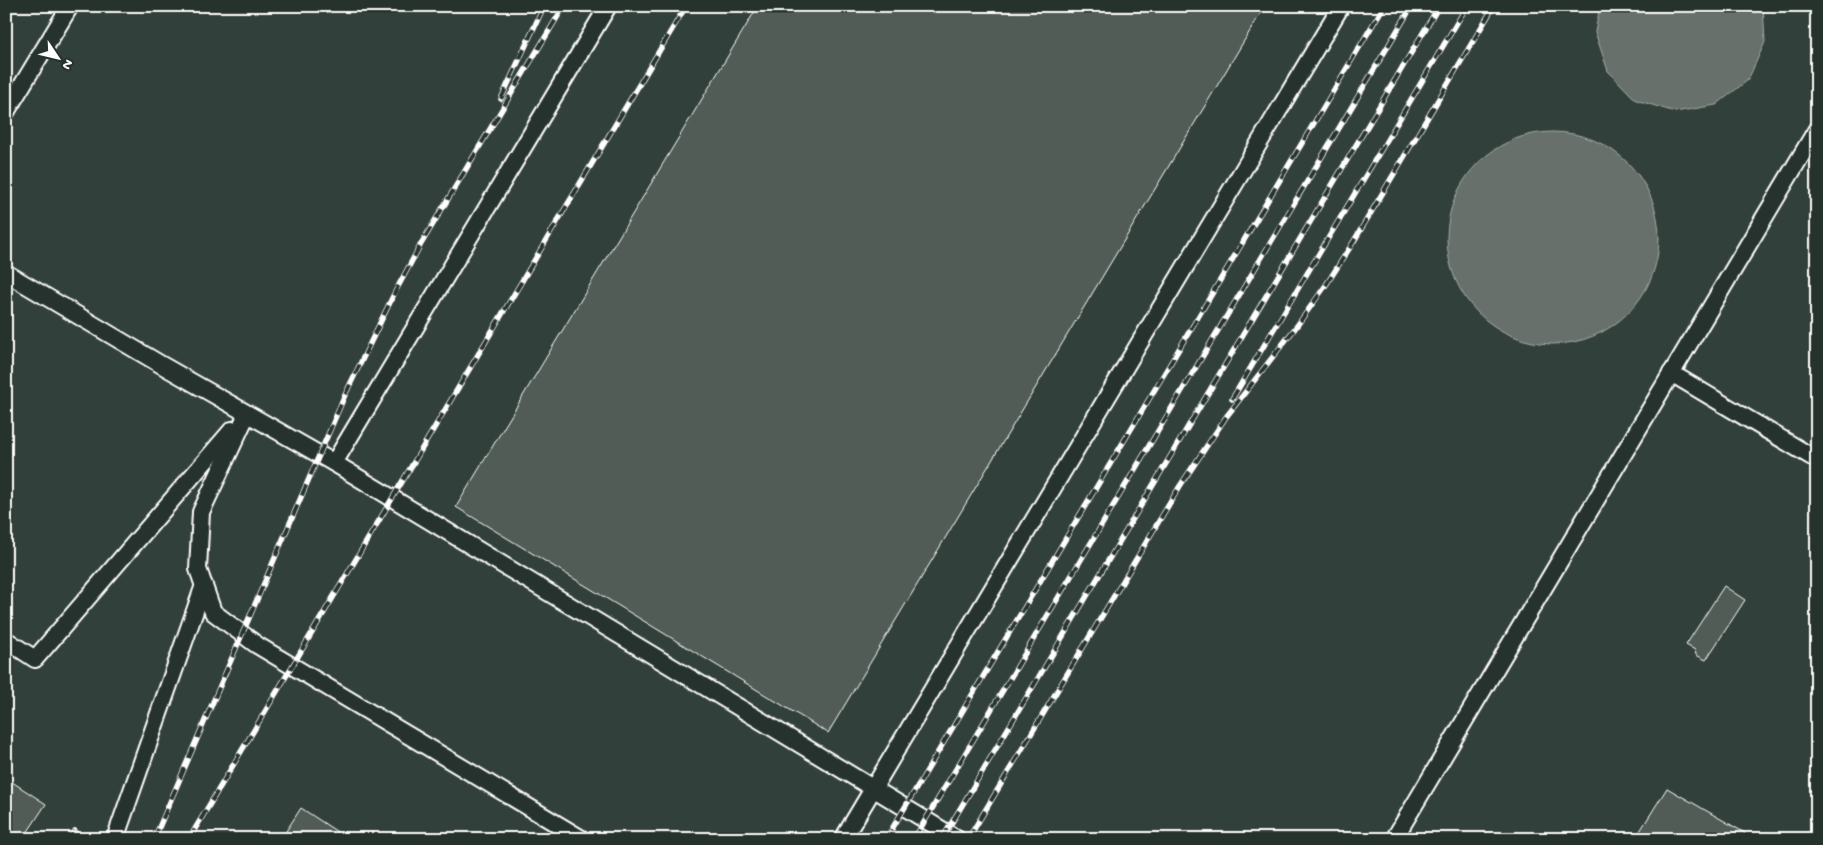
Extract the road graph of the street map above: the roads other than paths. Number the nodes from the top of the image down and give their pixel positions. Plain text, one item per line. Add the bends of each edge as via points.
1 (70, 6) edge
2 (608, 6) edge
3 (1342, 6) edge
4 (6, 112) edge
5 (1817, 129) edge
6 (6, 273) edge
7 (1671, 373) junction
8 (247, 414) junction
9 (1817, 460) edge
10 (334, 463) junction
11 (204, 585) junction
12 (6, 640) edge
13 (873, 788) junction
14 (116, 839) edge
15 (582, 839) edge
16 (843, 839) edge
17 (957, 839) edge
18 (1394, 839) edge

1 - 4 lane
2 - 10 lane
3 - 13 lane
5 - 7 lane
6 - 8 lane
7 - 9 lane
7 - 18 lane
8 - 10 lane
8 - 11 lane via 201,512 198,569
8 - 12 lane via 35,659
10 - 13 lane
11 - 14 lane
11 - 15 lane via 214,612 257,645
13 - 16 lane
13 - 17 lane

